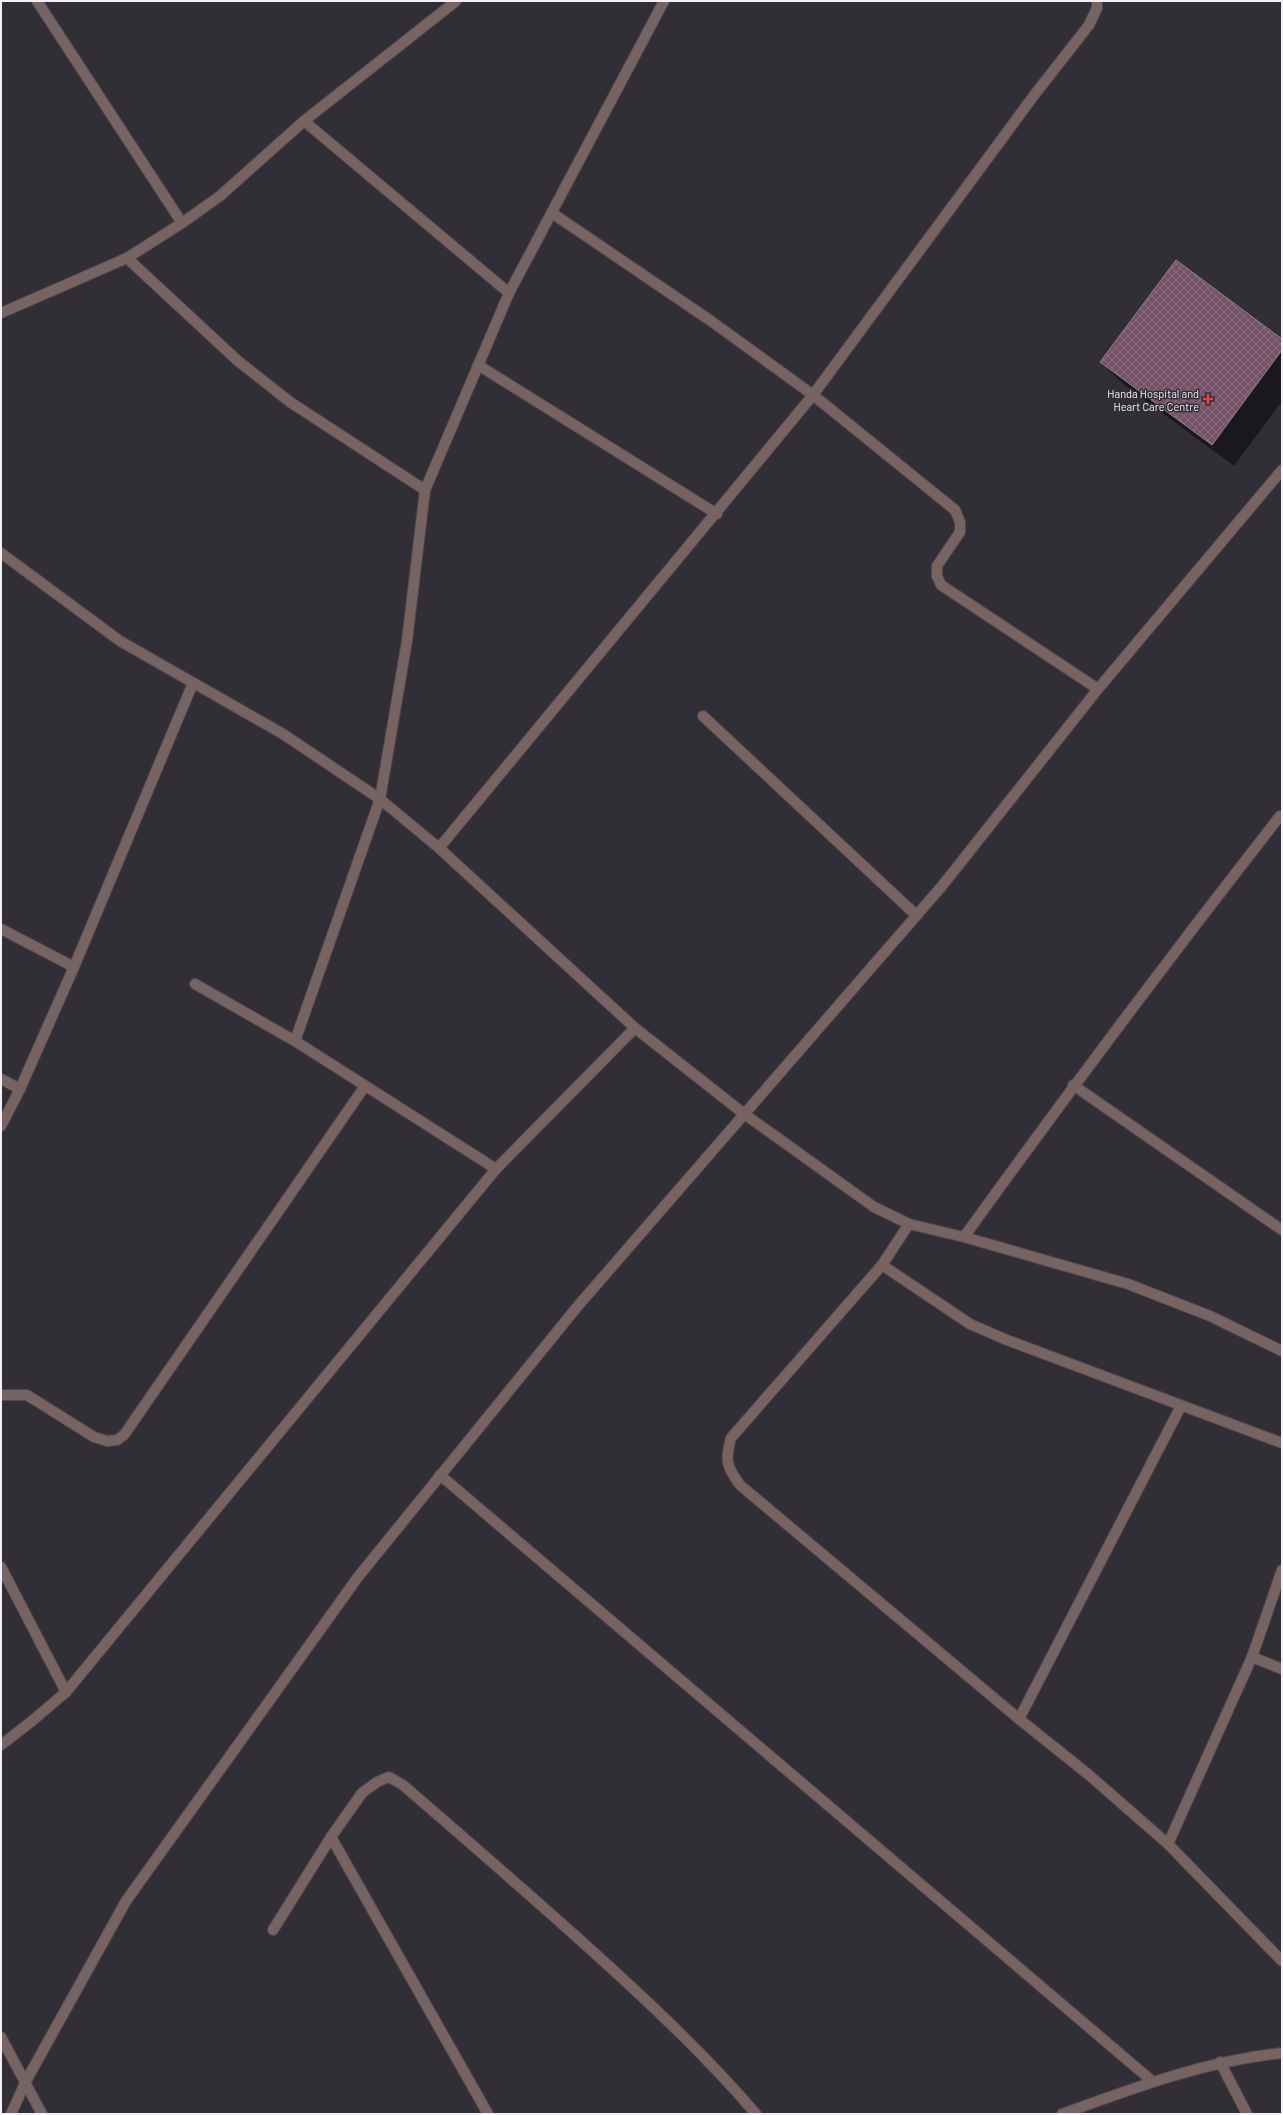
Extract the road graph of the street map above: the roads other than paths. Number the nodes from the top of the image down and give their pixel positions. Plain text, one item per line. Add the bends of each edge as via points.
1 (37, 1) edge
2 (456, 1) edge
3 (664, 1) edge
4 (1098, 1) edge
5 (304, 121) junction
6 (552, 213) junction
7 (182, 222) junction
8 (127, 258) junction
9 (509, 293) junction
10 (1, 313) edge
11 (478, 364) junction
12 (813, 395) junction
13 (1282, 470) edge
14 (425, 490) junction
15 (716, 514) junction
16 (1, 553) edge
17 (193, 683) junction
18 (1098, 689) junction
19 (703, 716) dead end
20 (380, 799) junction
21 (1280, 816) dead end
22 (439, 848) junction
23 (916, 916) junction
24 (1, 929) edge
25 (74, 967) junction
26 (195, 984) dead end
27 (635, 1028) junction
28 (295, 1041) junction
29 (1, 1079) edge
30 (1073, 1085) junction
31 (365, 1086) junction
32 (20, 1089) junction
33 (743, 1113) junction
34 (1, 1126) edge
35 (496, 1169) junction
36 (909, 1224) junction
37 (1282, 1230) edge
38 (964, 1237) junction
39 (882, 1265) junction
40 (1282, 1351) edge
41 (1, 1395) edge
42 (1181, 1406) junction
43 (1282, 1443) edge
44 (440, 1475) junction
45 (1, 1567) edge
46 (1282, 1570) edge
47 (1252, 1657) junction
48 (1282, 1669) edge
49 (66, 1692) junction
50 (1019, 1719) junction
51 (1, 1745) edge
52 (331, 1837) junction
53 (1168, 1844) junction
54 (273, 1930) dead end
55 (1282, 1961) edge
56 (1, 2037) edge
57 (1282, 2053) edge
58 (1220, 2062) junction
59 (26, 2081) junction
60 (1152, 2081) junction
61 (11, 2114) edge
62 (42, 2114) edge
63 (488, 2114) edge
64 (756, 2114) edge
65 (1062, 2114) edge
66 (1247, 2114) edge

1 - 7 street
2 - 5 street
3 - 6 street
4 - 12 street via 1089,25 1035,94
5 - 7 street via 220,196
5 - 9 street
6 - 9 street
6 - 12 street via 711,320
7 - 8 street
8 - 10 street
8 - 14 street via 238,361 284,398
9 - 11 street
11 - 14 street
11 - 15 street
12 - 15 street
12 - 18 street via 954,510 960,522 960,532 937,566 937,576 941,585
13 - 18 street
14 - 20 street via 407,641
15 - 22 street
16 - 17 street via 120,641
17 - 20 street via 283,734
17 - 25 street
18 - 23 street
19 - 23 street
20 - 22 street
20 - 28 street
21 - 30 street
22 - 27 street
23 - 33 street
24 - 25 street
25 - 32 street
26 - 28 street
27 - 33 street
27 - 35 street
28 - 31 street
29 - 32 street
30 - 37 street
30 - 38 street
31 - 35 street
31 - 41 street via 124,1435 117,1440 107,1441 94,1437 27,1395
32 - 34 street
33 - 36 street via 874,1208
33 - 44 street via 577,1307
35 - 49 street
36 - 38 street
36 - 39 street
38 - 40 street via 1128,1284 1210,1316
39 - 42 street via 970,1324
39 - 50 street via 731,1438 726,1456 732,1474 740,1485
42 - 43 street
42 - 50 street
44 - 59 street via 358,1577 126,1901
44 - 60 street
45 - 49 street
46 - 47 street
47 - 48 street
47 - 53 street
49 - 51 street
50 - 53 street via 1089,1775
52 - 54 street
52 - 63 street
52 - 64 street via 362,1793 389,1777 403,1784 654,2007 720,2072
53 - 55 street
56 - 59 street
57 - 58 street
58 - 60 street
58 - 66 street
59 - 61 street
59 - 62 street
60 - 65 street

